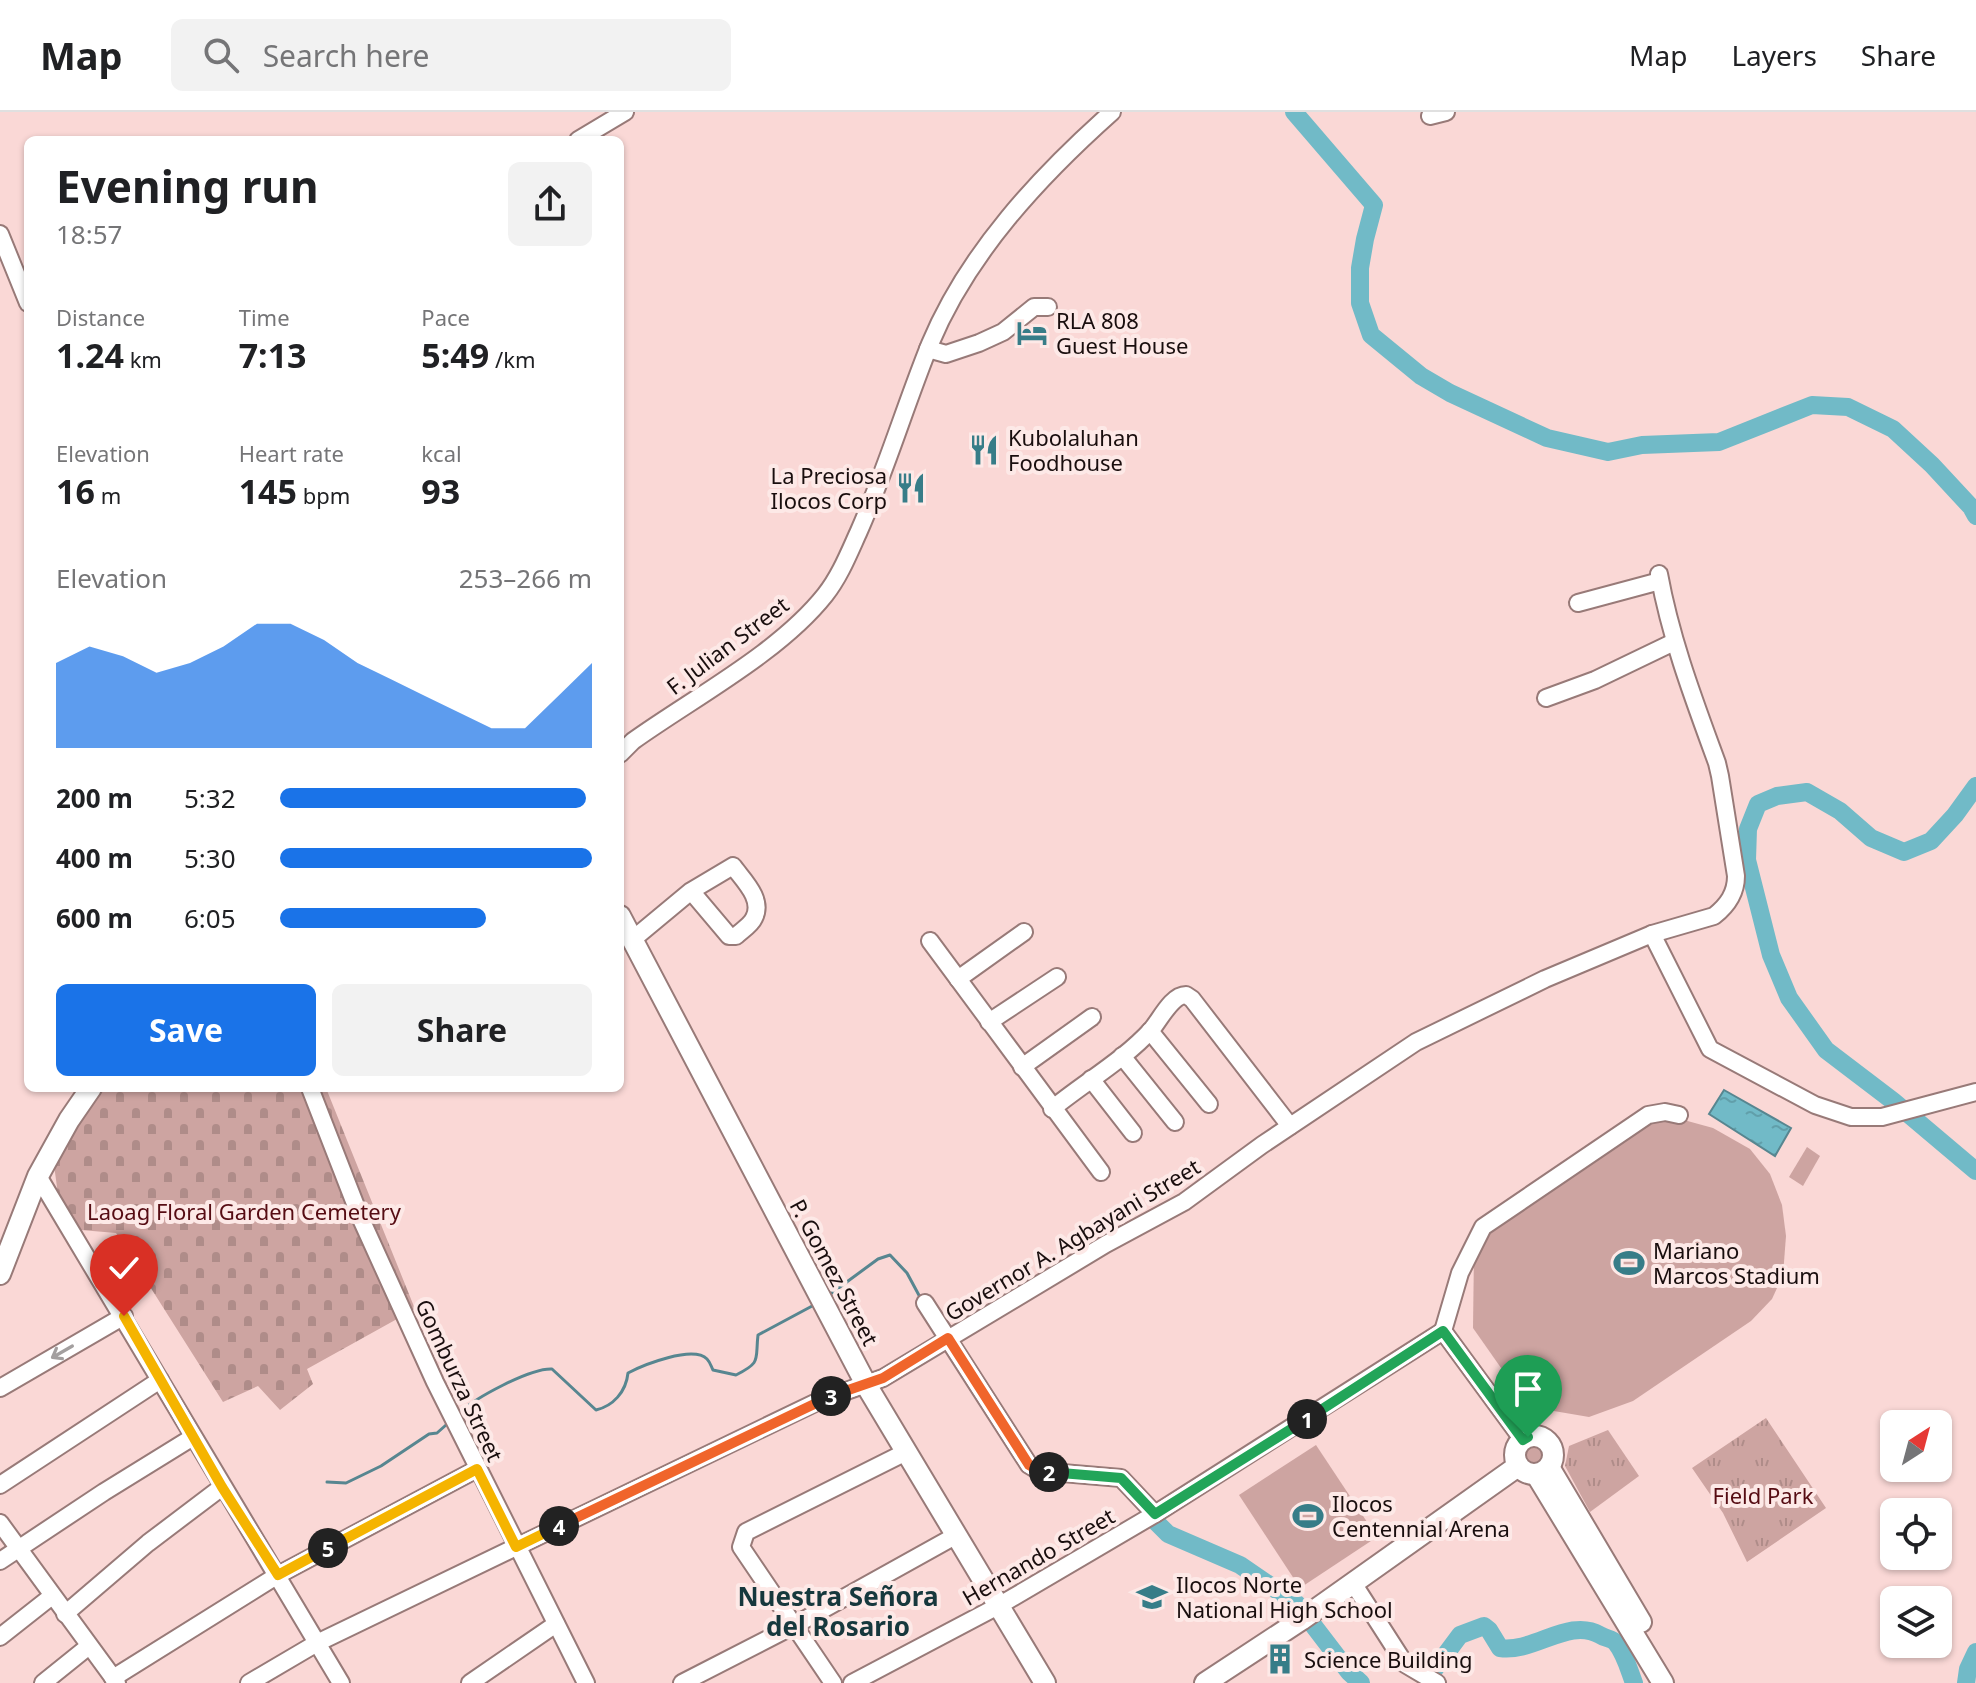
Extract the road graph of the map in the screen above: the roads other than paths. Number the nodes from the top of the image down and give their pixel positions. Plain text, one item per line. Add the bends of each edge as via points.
1 (625, 112) edge
2 (1106, 114) edge
3 (585, 136) edge
4 (0, 234) edge
5 (24, 293) edge
6 (1048, 307) dead end
7 (928, 349) junction
8 (1578, 603) dead end
9 (1674, 642) junction
10 (1546, 698) dead end
11 (624, 751) edge
12 (691, 891) junction
13 (624, 924) edge
14 (1024, 932) dead end
15 (1652, 934) junction
16 (632, 940) junction
17 (930, 941) dead end
18 (1057, 977) dead end
19 (958, 979) junction
20 (1092, 1017) dead end
21 (989, 1022) junction
22 (1150, 1031) junction
23 (1122, 1056) junction
24 (1022, 1067) junction
25 (1091, 1079) junction
26 (88, 1092) edge
27 (312, 1092) edge
28 (1976, 1092) edge
29 (1209, 1104) dead end
30 (1052, 1109) junction
31 (1679, 1115) dead end
32 (1175, 1122) dead end
33 (1290, 1126) junction
34 (1133, 1133) dead end
35 (1101, 1172) dead end
36 (38, 1176) junction
37 (0, 1274) edge
38 (925, 1303) dead end
39 (124, 1316) junction
40 (1443, 1331) junction
41 (948, 1338) junction
42 (160, 1380) junction
43 (867, 1385) junction
44 (0, 1388) edge
45 (193, 1437) junction
46 (1523, 1440) junction
47 (906, 1452) junction
48 (477, 1469) junction
49 (1535, 1469) junction
50 (0, 1485) edge
51 (222, 1487) junction
52 (1155, 1514) junction
53 (0, 1523) edge
54 (955, 1536) junction
55 (516, 1547) junction
56 (18, 1548) junction
57 (0, 1561) edge
58 (278, 1575) junction
59 (1353, 1583) junction
60 (52, 1596) junction
61 (1000, 1605) junction
62 (65, 1614) junction
63 (556, 1624) junction
64 (795, 1625) junction
65 (0, 1637) edge
66 (317, 1643) junction
67 (89, 1646) junction
68 (1428, 1678) edge
69 (115, 1680) edge
70 (1662, 1680) edge
71 (43, 1683) edge
72 (249, 1683) edge
73 (341, 1683) edge
74 (470, 1683) edge
75 (586, 1683) edge
76 (682, 1683) edge
77 (833, 1683) edge
78 (852, 1683) edge
79 (1045, 1683) edge
80 (1205, 1683) edge

1 - 3 street
2 - 7 street, F. Julian Street via 1037,185 980,255
4 - 5 street
6 - 7 street via 1034,307 979,343 946,354
7 - 11 street, F. Julian Street via 875,495 824,596 761,653
8 - 9 street, Governor A. Agbayani Street via 1660,578
9 - 10 street
9 - 15 street, Governor A. Agbayani Street via 1717,763 1736,887 1714,916
12 - 12 street via 729,936 754,919 753,892 733,866
12 - 16 street
13 - 16 main road, P. Gomez Street
14 - 19 street
15 - 28 street via 1710,1049 1831,1112 1882,1117
15 - 33 street, Governor A. Agbayani Street via 1416,1042
16 - 43 main road, P. Gomez Street
17 - 19 street
18 - 21 street
19 - 21 street
20 - 24 street
21 - 24 street
22 - 23 street
22 - 29 street
22 - 33 street via 1177,997 1192,999
23 - 25 street
23 - 32 street
24 - 30 street
25 - 30 street
25 - 34 street
26 - 36 main road
27 - 48 street, Gomburza Street via 361,1219
30 - 35 street
31 - 40 street via 1648,1115 1483,1227 1460,1273
33 - 41 street, Governor A. Agbayani Street via 1184,1202
36 - 37 main road
36 - 39 street
38 - 41 street
39 - 42 street
39 -> 44 street
40 - 46 street
40 - 52 street, Hernando Street
41 - 43 street, Governor A. Agbayani Street
41 - 52 street via 1029,1465 1039,1471 1121,1478
42 - 45 street
42 - 50 street
43 - 47 main road, P. Gomez Street
43 - 55 street, Governor A. Agbayani Street via 821,1400
45 - 51 street
45 - 56 street
46 - 49 main road via 1516,1449
46 - 49 main road via 1539,1437 1548,1442 1553,1457
47 - 54 main road, P. Gomez Street
47 - 64 street via 746,1532 741,1547
48 - 55 street, Gomburza Street
48 - 58 street
49 - 59 main road
49 - 70 main road
51 - 58 street
51 - 62 street
52 - 61 street, Hernando Street
53 - 56 street
54 - 61 main road, P. Gomez Street
54 - 64 street
55 - 63 street, Gomburza Street
55 - 66 street, Governor A. Agbayani Street
56 - 57 street
56 - 60 street
58 - 66 street
58 - 69 street
59 - 68 street via 1405,1664
59 - 80 main road
60 - 62 street
60 - 65 street
61 - 78 street, Hernando Street
61 - 79 main road, P. Gomez Street
62 - 67 street
63 - 74 street
63 - 75 street, Gomburza Street
64 - 76 street
64 - 77 street
66 - 72 street, Governor A. Agbayani Street
66 - 73 street
67 - 69 street
67 - 71 street

